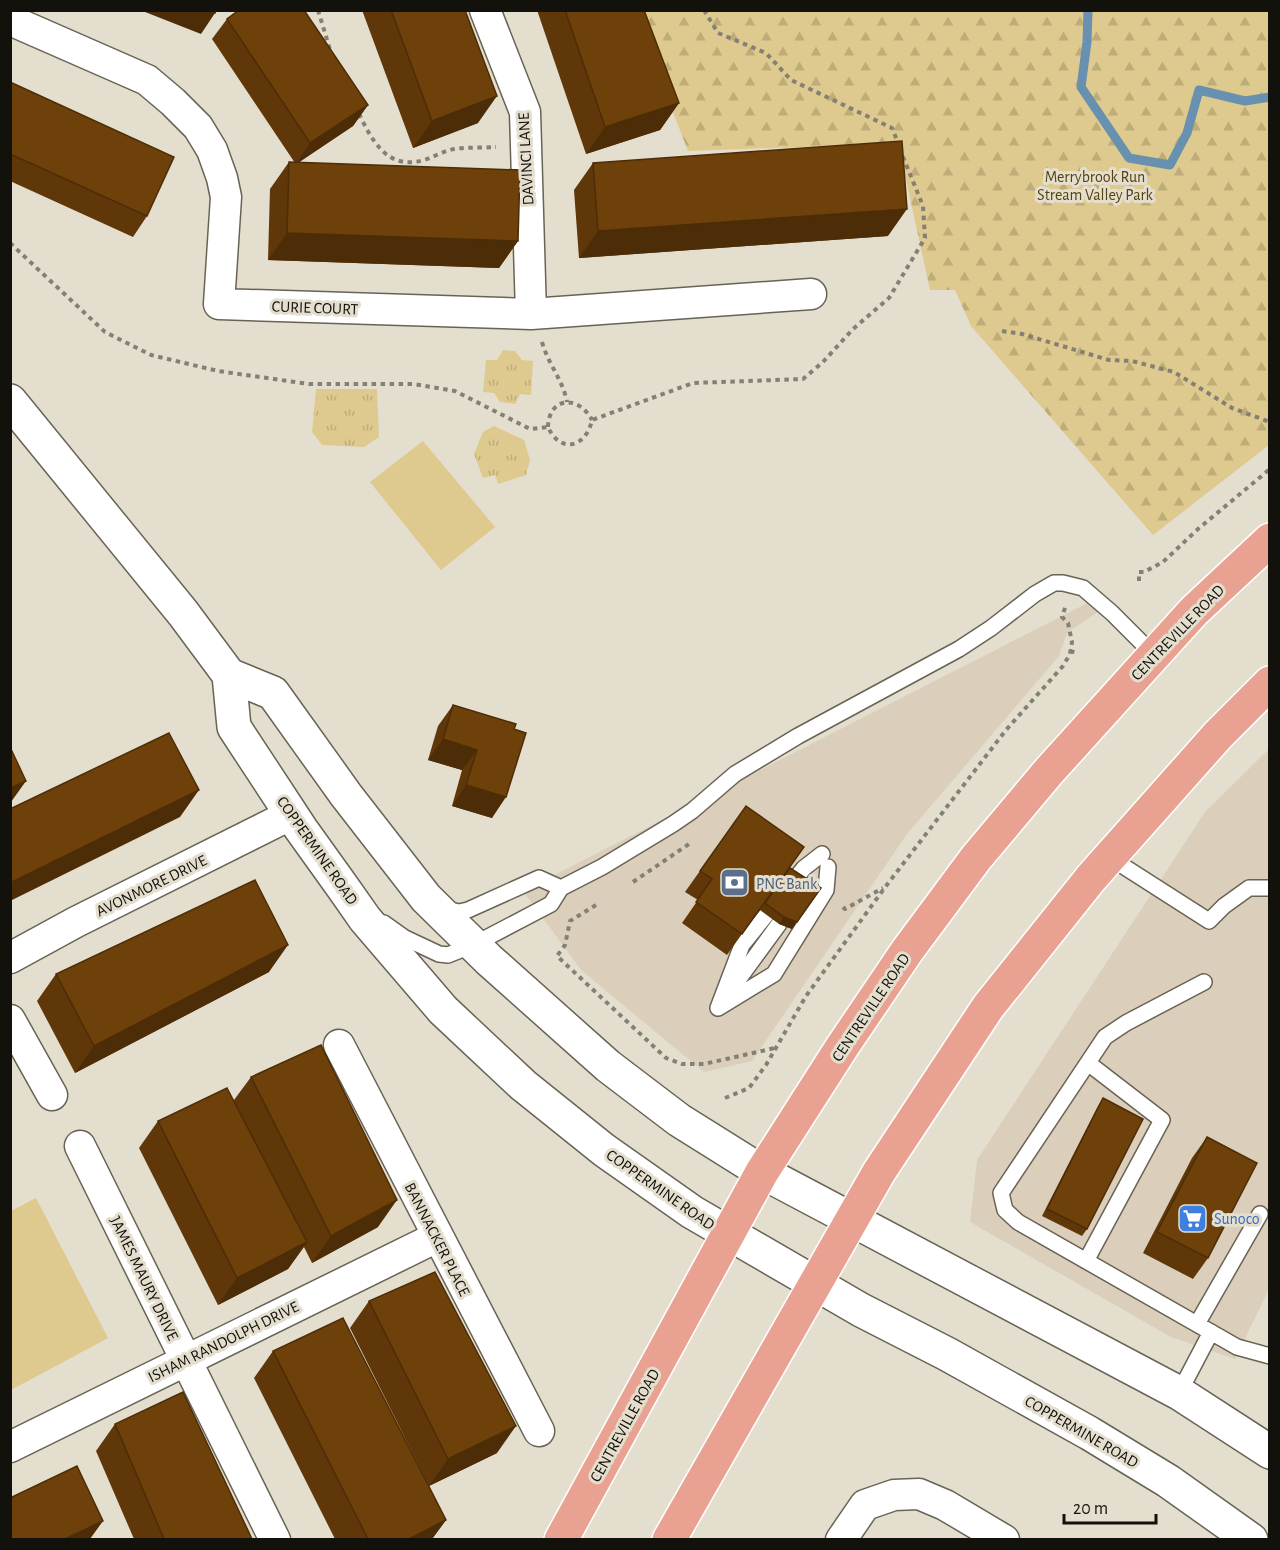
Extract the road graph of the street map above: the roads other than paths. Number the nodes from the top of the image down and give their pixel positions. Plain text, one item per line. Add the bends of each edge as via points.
1 (485, 10) edge
2 (10, 20) edge
3 (811, 294) dead end
4 (535, 314) junction
5 (10, 401) edge
6 (1269, 540) edge
7 (1154, 655) junction
8 (229, 675) junction
9 (1269, 683) edge
10 (292, 814) junction
11 (1109, 857) junction
12 (825, 861) junction
13 (811, 885) edge
14 (561, 888) junction
15 (1269, 888) edge
16 (344, 890) junction
17 (426, 898) junction
18 (779, 924) edge
19 (473, 945) junction
20 (10, 958) edge
21 (1204, 982) dead end
22 (718, 1008) junction
23 (10, 1020) edge
24 (339, 1046) dead end
25 (1088, 1063) junction
26 (52, 1095) dead end
27 (80, 1146) dead end
28 (762, 1172) junction
29 (1260, 1214) dead end
30 (852, 1220) junction
31 (727, 1234) junction
32 (437, 1237) junction
33 (1086, 1261) junction
34 (815, 1284) junction
35 (1197, 1324) junction
36 (1211, 1332) junction
37 (1269, 1356) edge
38 (185, 1359) junction
39 (1179, 1393) junction
40 (539, 1431) dead end
41 (10, 1447) edge
42 (1269, 1452) edge
43 (275, 1539) edge
44 (561, 1539) edge
45 (669, 1539) edge
46 (841, 1539) edge
47 (1004, 1539) edge
48 (1251, 1539) edge

1 - 4 street, DAVINCI LANE via 525,112
2 - 4 street, CURIE COURT via 147,80 198,127 215,159 226,197 219,304
3 - 4 street, CURIE COURT
5 - 8 street
6 - 7 main road, CENTREVILLE ROAD
7 - 14 lane via 1083,588 1054,583 959,649 798,736 735,774 673,824
7 - 28 main road, CENTREVILLE ROAD via 976,858 901,961
8 - 10 street, COPPERMINE ROAD via 234,727
8 - 17 street via 273,693
9 - 11 main road
10 - 16 street, COPPERMINE ROAD
10 - 20 street, AVONMORE DRIVE
11 - 15 lane via 1209,921 1249,888
11 - 30 main road via 988,1007
12 - 13 lane
12 - 22 lane via 804,868 742,945
12 - 22 lane via 826,890 774,974
14 - 17 lane via 539,878 459,912
14 - 19 lane via 551,904
16 - 19 lane via 405,938 432,951 448,955
16 - 31 street, COPPERMINE ROAD via 443,1011 506,1070 613,1157
17 - 19 street
18 - 22 lane
19 - 28 street via 608,1066 679,1120
21 - 25 lane via 1126,1023 1105,1038
23 - 26 street
24 - 32 street, BANNACKER PLACE
25 - 33 lane via 1162,1120
25 - 33 lane via 1001,1193 1005,1210 1018,1222
27 - 38 street, JAMES MAURY DRIVE
28 - 30 street
28 - 31 main road, CENTREVILLE ROAD
29 - 35 lane
30 - 34 main road
30 - 39 street
31 - 34 street, COPPERMINE ROAD
31 - 44 main road, CENTREVILLE ROAD
32 - 38 street, ISHAM RANDOLPH DRIVE
32 - 40 street, BANNACKER PLACE
33 - 35 lane
34 - 45 main road
34 - 48 street, COPPERMINE ROAD via 1089,1433 1168,1481
35 - 36 lane
36 - 37 lane via 1237,1347
36 - 39 lane
38 - 41 street, ISHAM RANDOLPH DRIVE
38 - 43 street, JAMES MAURY DRIVE
39 - 42 street
46 - 47 street via 865,1505 894,1495 919,1494

